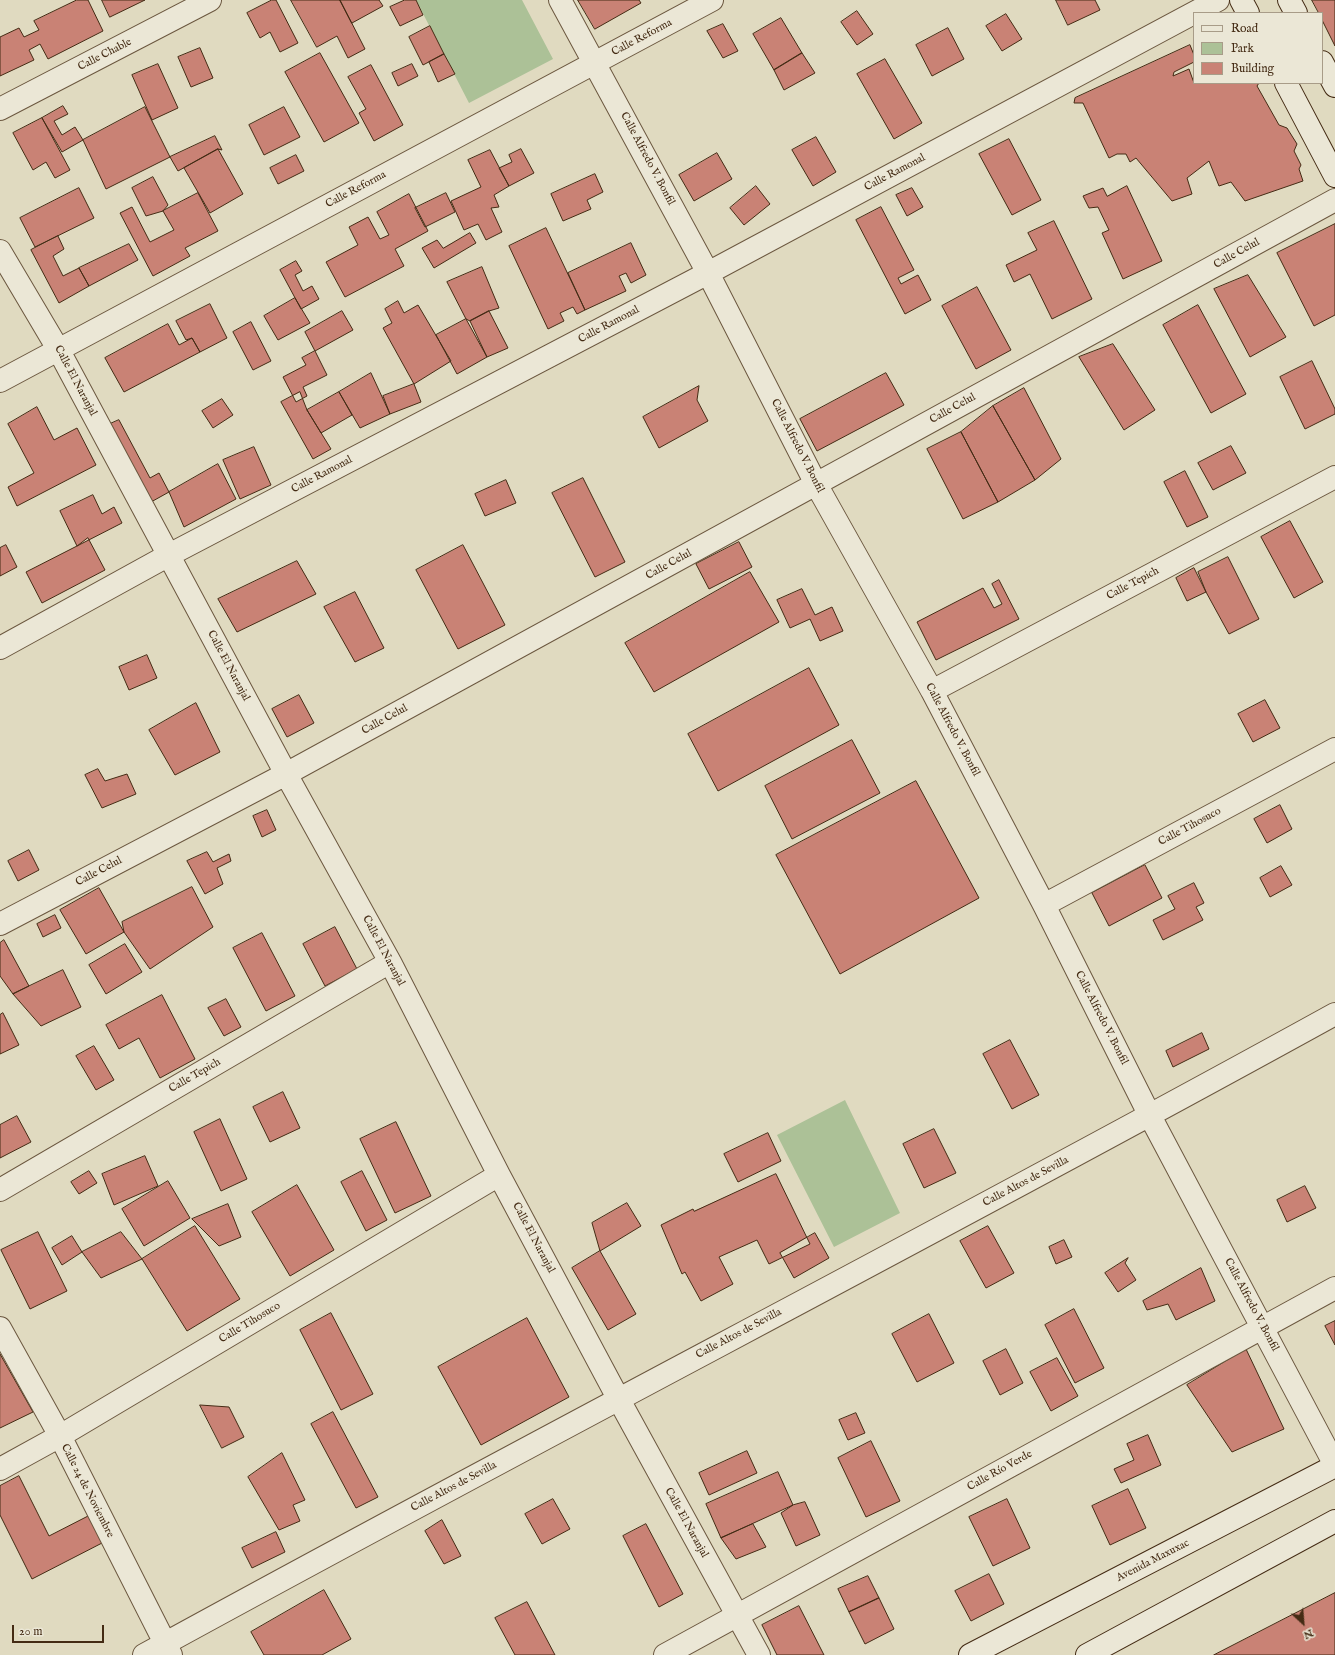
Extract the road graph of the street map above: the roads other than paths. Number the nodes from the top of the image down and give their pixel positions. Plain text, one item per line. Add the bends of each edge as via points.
1 (210, 0) edge
2 (560, 0) edge
3 (712, 0) edge
4 (1218, 0) edge
5 (1242, 0) edge
6 (1289, 0) edge
7 (1196, 12) edge
8 (1248, 12) edge
9 (1295, 12) edge
10 (1193, 13) edge
11 (595, 63) junction
12 (1323, 64) edge
13 (1287, 84) edge
14 (1335, 86) edge
15 (0, 109) edge
16 (1335, 176) edge
17 (1335, 200) edge
18 (0, 251) edge
19 (708, 273) junction
20 (58, 349) junction
21 (0, 381) edge
22 (1335, 476) edge
23 (816, 484) junction
24 (169, 555) junction
25 (0, 648) edge
26 (932, 691) junction
27 (1335, 749) edge
28 (286, 774) junction
29 (1044, 905) junction
30 (0, 924) edge
31 (390, 962) junction
32 (1335, 1014) edge
33 (1150, 1116) junction
34 (499, 1175) junction
35 (0, 1190) edge
36 (1335, 1288) edge
37 (1263, 1327) junction
38 (0, 1328) edge
39 (618, 1398) junction
40 (60, 1436) junction
41 (1335, 1466) edge
42 (0, 1469) edge
43 (1335, 1521) edge
44 (737, 1616) junction
45 (168, 1649) edge
46 (144, 1655) edge
47 (665, 1655) edge
48 (759, 1655) edge
49 (970, 1655) edge
50 (1087, 1655) edge

1 - 15 street, Calle Chable
2 - 11 street, Calle Alfredo V. Bonfil
3 - 11 street, Calle Reforma
4 - 7 street, Calle Ramonal
5 - 8 street
6 - 9 street
10 - 19 street, Calle Ramonal
11 - 19 street, Calle Alfredo V. Bonfil
11 - 20 street, Calle Reforma
12 - 14 street
13 - 16 street
17 - 23 street, Calle Celul
18 - 20 street, Calle El Naranjal
19 - 23 street, Calle Alfredo V. Bonfil
19 - 24 street, Calle Ramonal
20 - 21 street, Calle Reforma
20 - 24 street, Calle El Naranjal
22 - 26 street, Calle Tepich
23 - 26 street, Calle Alfredo V. Bonfil
23 - 28 street, Calle Celul
24 - 25 street, Calle Ramonal
24 - 28 street, Calle El Naranjal
26 - 29 street, Calle Alfredo V. Bonfil
27 - 29 street, Calle Tihosuco
28 - 30 street, Calle Celul
28 - 31 street, Calle El Naranjal
29 - 33 street, Calle Alfredo V. Bonfil
31 - 34 street, Calle El Naranjal
31 - 35 street, Calle Tepich
32 - 33 street, Calle Altos de Sevilla
33 - 37 street, Calle Alfredo V. Bonfil
33 - 39 street, Calle Altos de Sevilla
34 - 39 street, Calle El Naranjal
34 - 40 street, Calle Tihosuco
36 - 37 street, Calle Río Verde
37 - 41 street, Calle Alfredo V. Bonfil
37 - 44 street, Calle Río Verde
38 - 40 street, Calle 24 de Noviembre
39 - 44 street, Calle El Naranjal
39 - 45 street, Calle Altos de Sevilla
40 - 42 street, Calle Tihosuco
40 - 45 street, Calle 24 de Noviembre
41 - 49 street, Avenida Maxuxac
43 - 50 street
44 - 47 street, Calle Río Verde
44 - 48 street, Calle El Naranjal
45 - 46 street, Calle Altos de Sevilla

